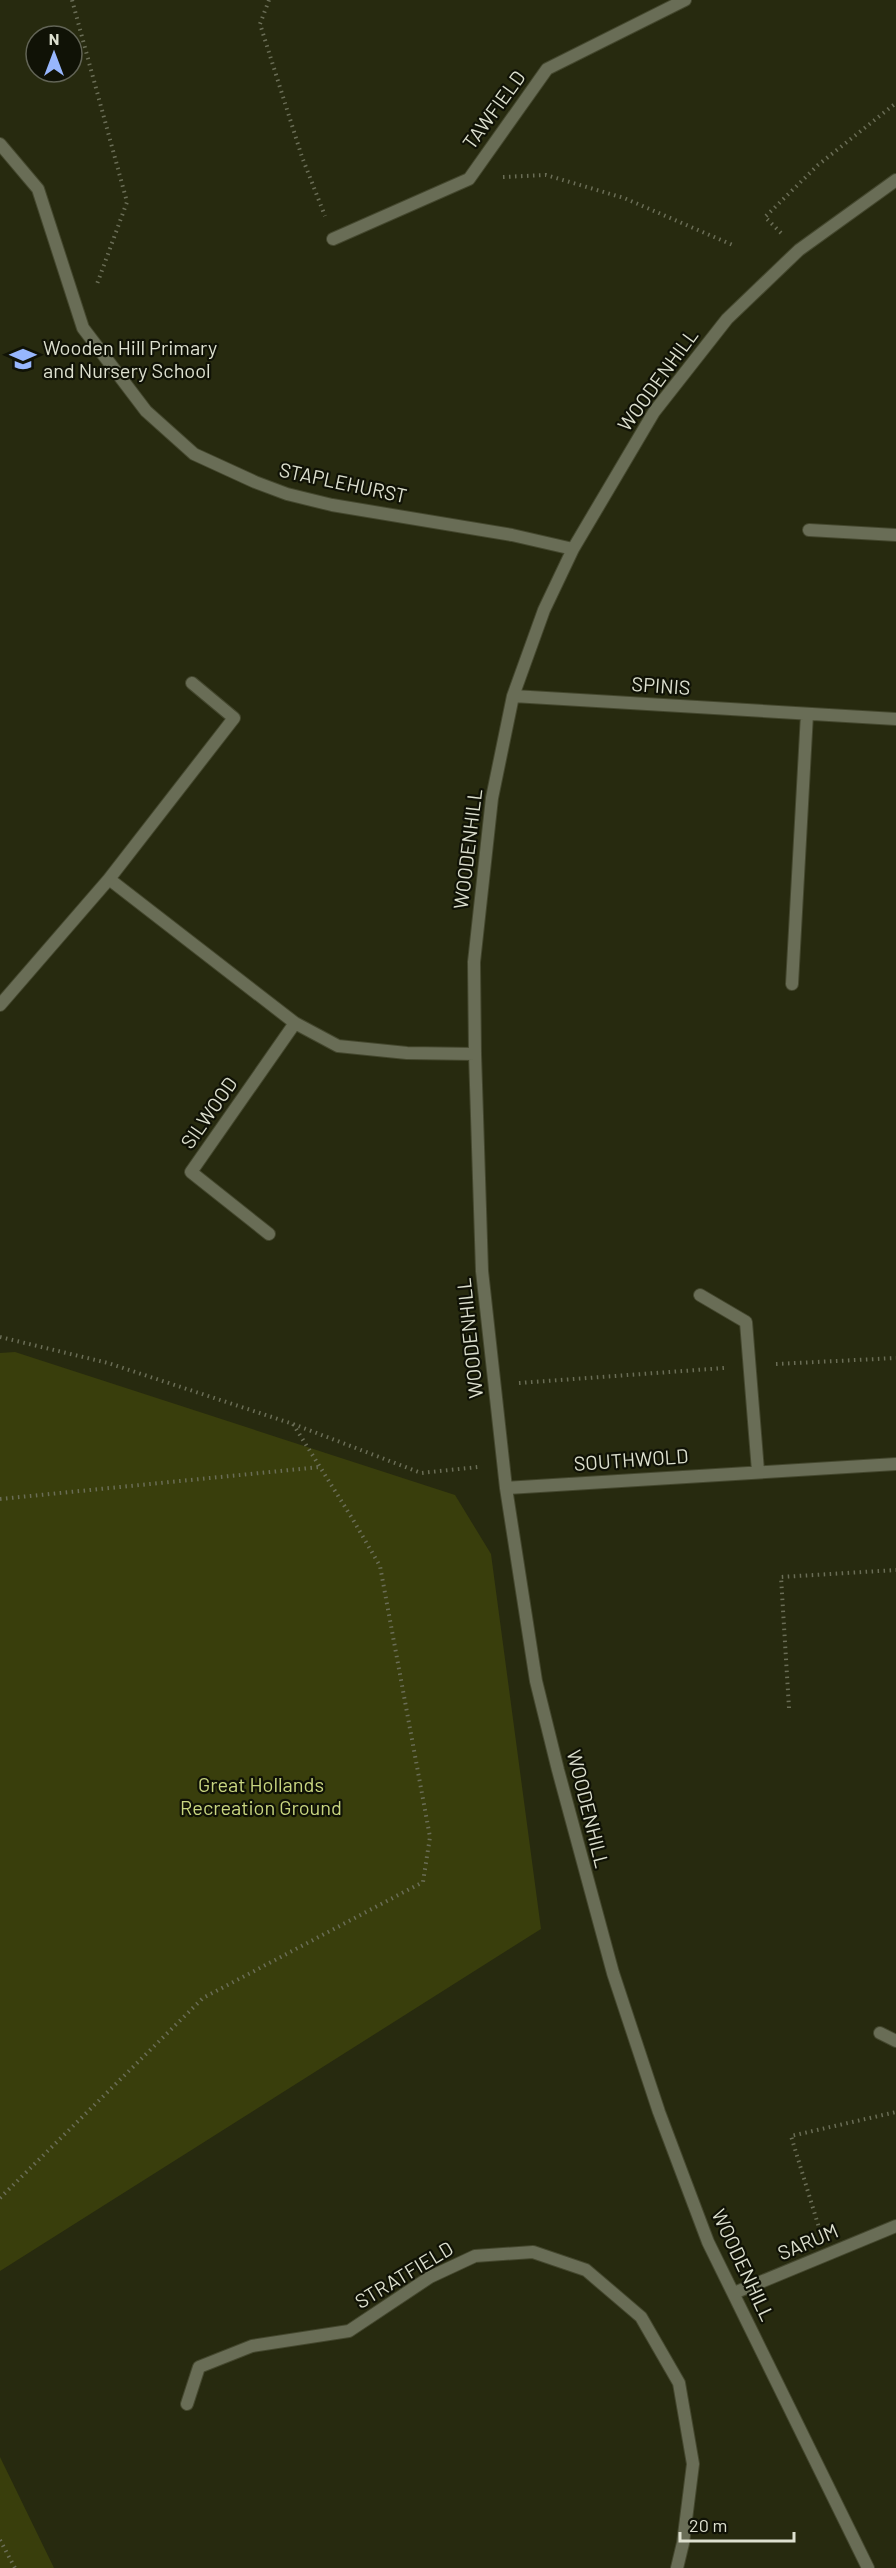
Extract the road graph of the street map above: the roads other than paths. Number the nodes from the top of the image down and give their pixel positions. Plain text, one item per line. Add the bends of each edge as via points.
1 (685, 0) edge
2 (0, 144) edge
3 (896, 180) edge
4 (333, 239) road end
5 (809, 530) dead end
6 (896, 535) edge
7 (573, 549) junction
8 (192, 682) dead end
9 (513, 696) junction
10 (807, 714) junction
11 (896, 719) edge
12 (109, 879) junction
13 (792, 984) dead end
14 (0, 1005) edge
15 (295, 1023) junction
16 (475, 1054) junction
17 (269, 1234) dead end
18 (700, 1295) dead end
19 (896, 1464) edge
20 (758, 1471) junction
21 (506, 1488) junction
22 (880, 2033) dead end
23 (896, 2040) edge
24 (896, 2226) edge
25 (734, 2293) junction
26 (187, 2404) dead end
27 (676, 2568) edge
28 (868, 2568) edge

1 - 4 street, TAWFIELD via 547,69 469,178
2 - 7 street, STAPLEHURST via 38,189 83,328 146,411 194,453 287,494
3 - 7 street, WOODENHILL via 800,250 727,319 654,412
5 - 6 street
7 - 9 street, WOODENHILL via 544,610
8 - 12 street via 234,718
9 - 10 street, SPINIS
9 - 16 street, WOODENHILL via 492,798 474,962
10 - 11 street, SPINIS
10 - 13 street
12 - 14 street
12 - 15 street
15 - 16 street via 338,1046
15 - 17 street, SILWOOD via 191,1173
16 - 21 street, WOODENHILL via 482,1271
18 - 20 street via 746,1322
19 - 20 street, SOUTHWOLD
20 - 21 street, SOUTHWOLD
21 - 25 street, WOODENHILL via 536,1681 585,1877 659,2112 708,2242
22 - 23 street
24 - 25 street, SARUM
25 - 28 street, WOODENHILL
26 - 27 street, STRATFIELD via 199,2367 252,2346 349,2331 430,2277 475,2256 533,2252 554,2259 586,2270 641,2317 678,2383 693,2464

